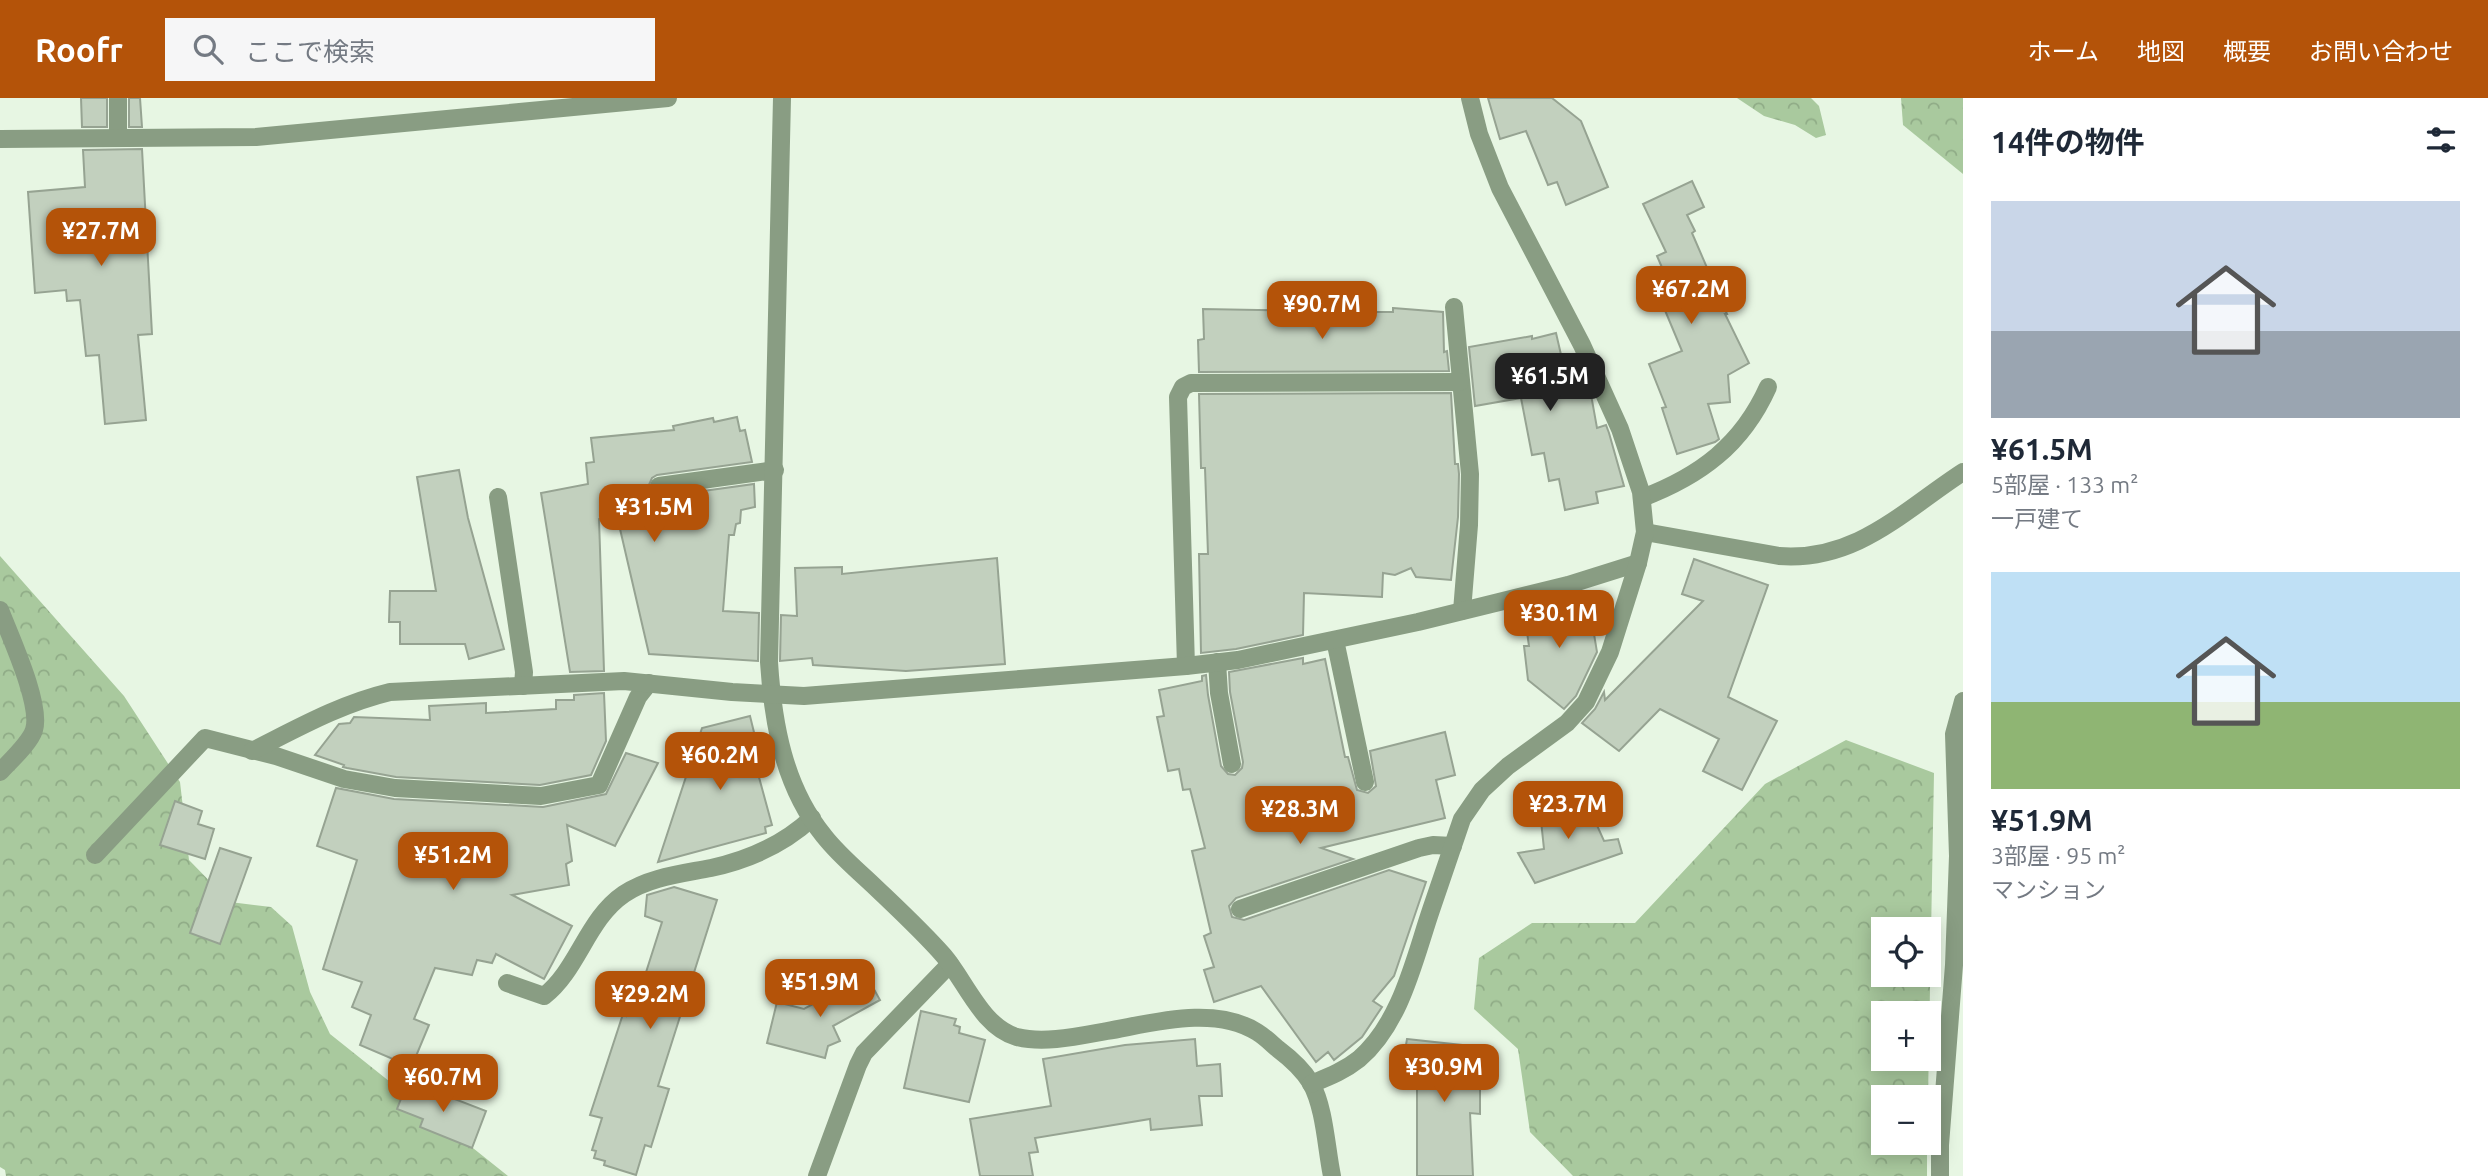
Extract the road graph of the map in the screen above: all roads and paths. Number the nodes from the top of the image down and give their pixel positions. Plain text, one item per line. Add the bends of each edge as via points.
1 (118, 98) edge
2 (668, 98) edge
3 (782, 98) edge
4 (1470, 98) edge
5 (118, 138) junction
6 (0, 139) edge
7 (1454, 307) dead end
8 (1460, 382) junction
9 (1768, 387) dead end
10 (775, 470) junction
11 (1963, 472) edge
12 (659, 486) dead end
13 (498, 497) dead end
14 (1642, 498) junction
15 (1645, 532) junction
16 (1638, 563) junction
17 (0, 610) edge
18 (1462, 611) junction
19 (1335, 640) junction
20 (1217, 662) junction
21 (1186, 666) junction
22 (649, 683) junction
23 (523, 686) junction
24 (771, 694) junction
25 (1963, 701) edge
26 (253, 751) junction
27 (1232, 764) dead end
28 (0, 772) edge
29 (1365, 782) dead end
30 (812, 818) junction
31 (1453, 846) junction
32 (95, 855) dead end
33 (1240, 909) dead end
34 (950, 964) junction
35 (507, 983) dead end
36 (1311, 1084) junction
37 (817, 1176) edge
38 (1332, 1176) edge
39 (1940, 1176) edge

1 - 5 street
2 - 5 street via 256,137
3 - 10 street
4 - 14 street via 1500,188 1602,388
5 - 6 street
7 - 8 street
8 - 18 street via 1470,474
8 - 21 street via 1191,383 1183,387 1178,397
9 - 14 street via 1743,431 1721,454 1700,470
10 - 12 street
10 - 24 street
11 - 15 street via 1866,538 1821,555 1779,556
13 - 23 street
14 - 15 street
15 - 16 street
16 - 18 street
16 - 31 street via 1610,652 1586,702 1567,723 1482,790 1462,819
17 - 28 street via 33,695 34,729
18 - 19 street
19 - 20 street
19 - 29 street
20 - 21 street
20 - 27 street
21 - 24 street via 804,696
22 - 23 street
22 - 24 street
22 - 26 street via 638,697 599,785 590,788 541,796 396,789 344,779
23 - 26 street via 390,692 359,699
24 - 30 street via 782,752
25 - 39 street via 1954,734 1958,856
26 - 32 street via 205,738
30 - 34 street via 835,849
30 - 35 street via 796,833 746,859 679,873 625,893 605,909 544,996
31 - 33 street via 1419,848
31 - 36 street via 1408,981 1390,1018 1359,1059 1336,1075
34 - 36 street via 991,1021 1020,1038 1077,1036 1167,1021 1215,1019 1256,1031 1286,1055
34 - 37 street via 864,1053
36 - 38 street

